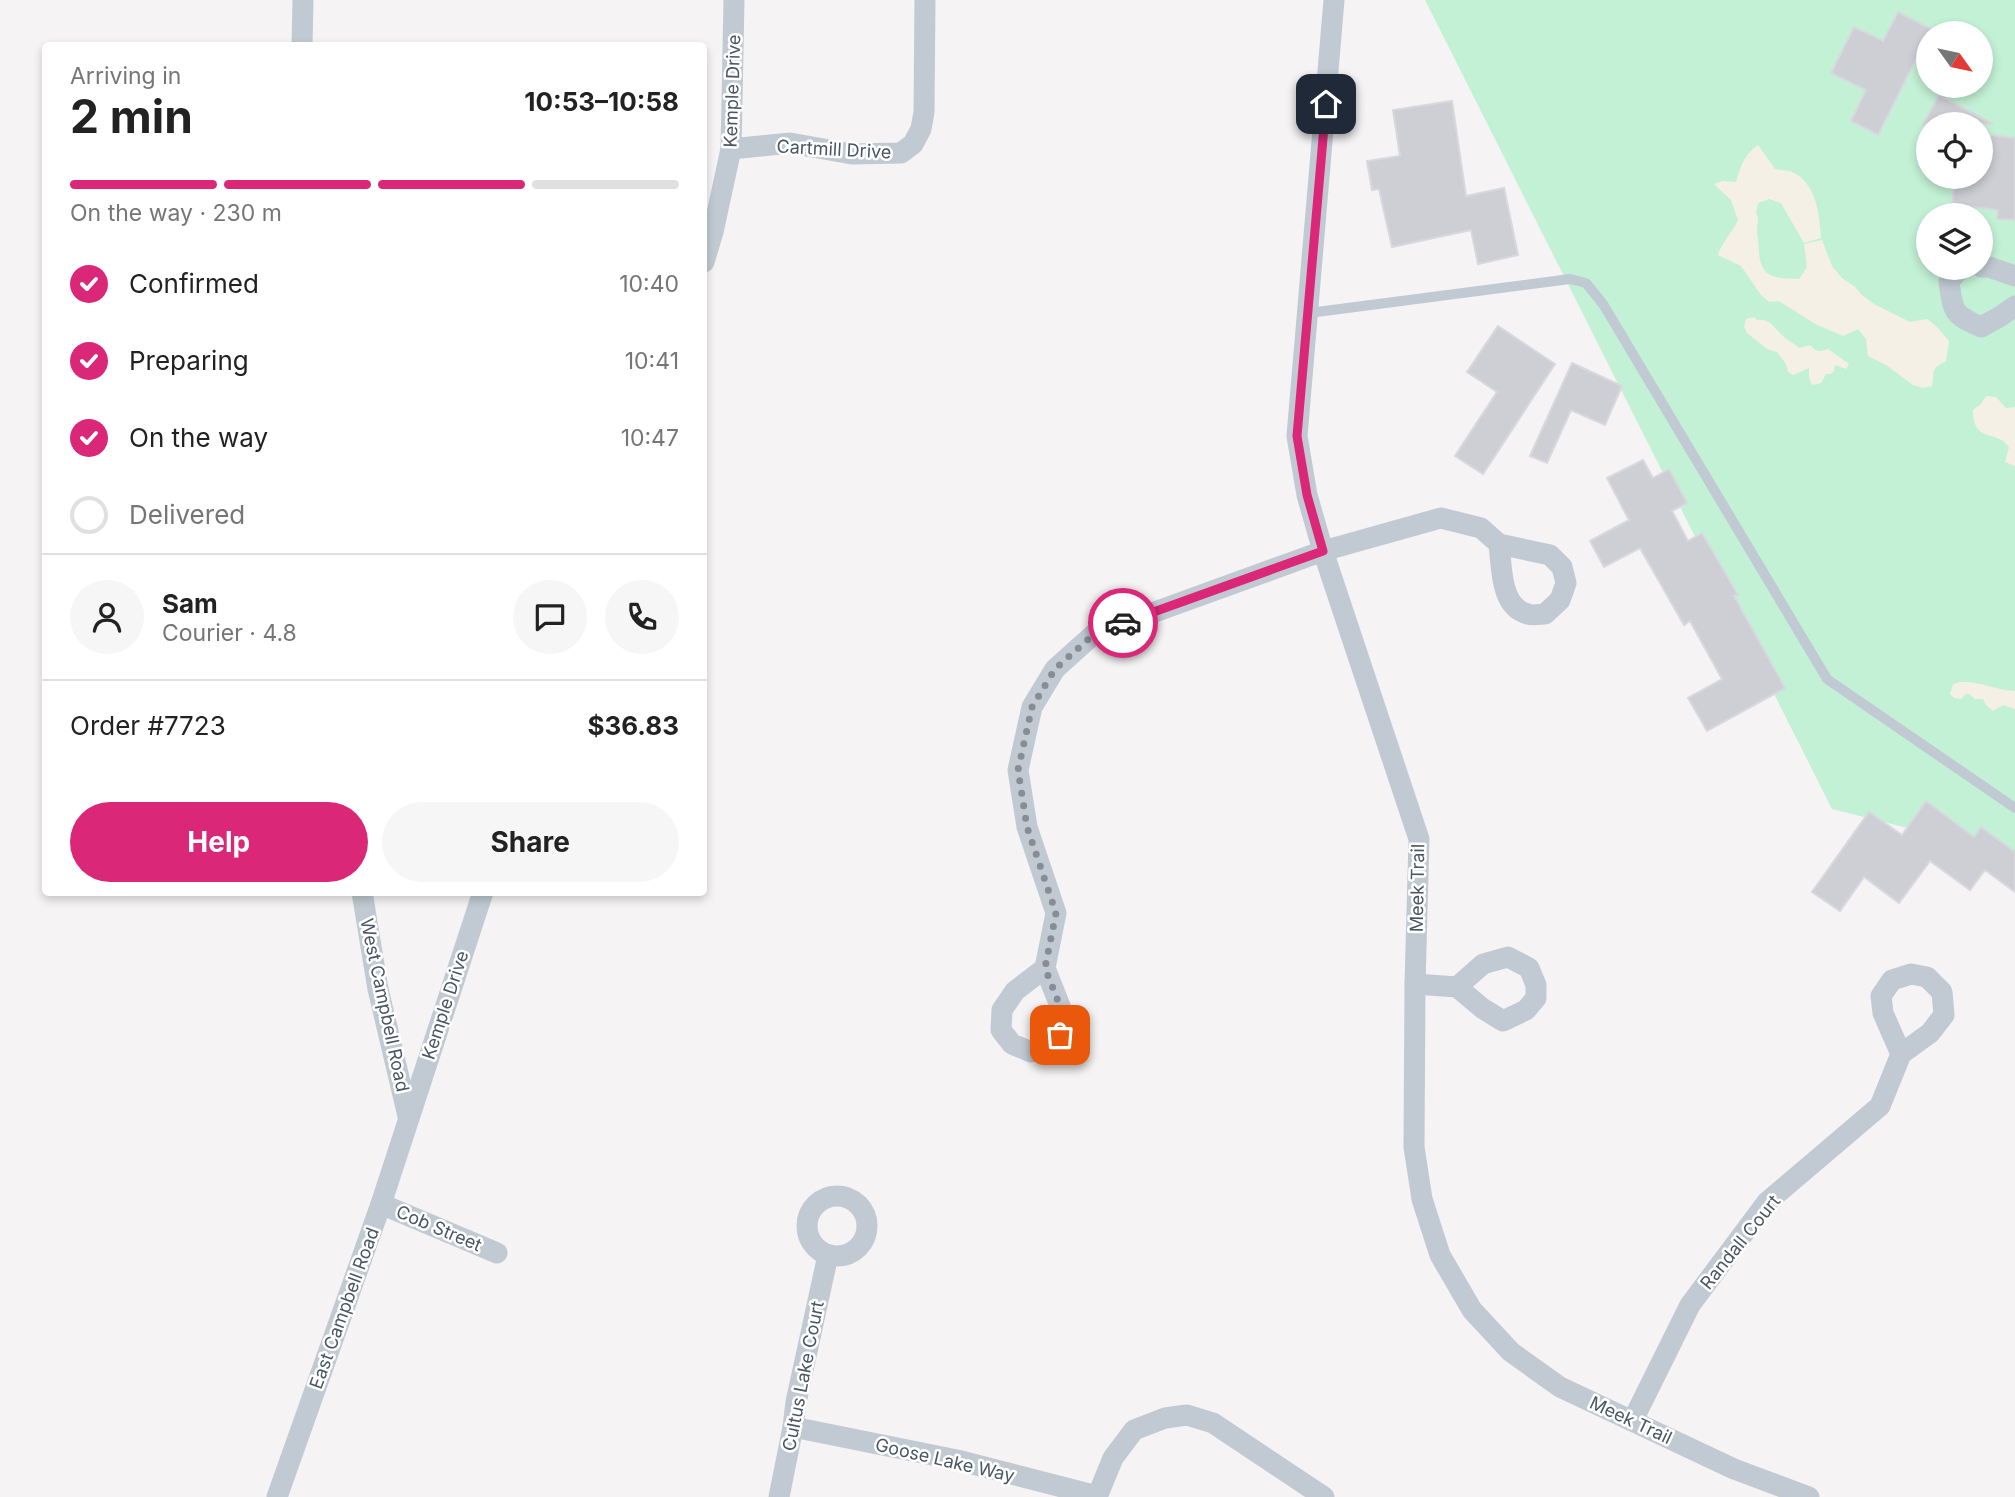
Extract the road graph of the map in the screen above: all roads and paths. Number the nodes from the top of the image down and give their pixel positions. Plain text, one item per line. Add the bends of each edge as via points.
1 (303, 0) edge
2 (734, 0) edge
3 (925, 0) edge
4 (1334, 0) edge
5 (302, 42) edge
6 (731, 149) junction
7 (707, 252) edge
8 (1993, 268) edge
9 (2015, 276) edge
10 (1951, 280) edge
11 (2015, 306) edge
12 (1309, 313) junction
13 (1499, 544) dead end
14 (1323, 551) junction
15 (2015, 807) edge
16 (363, 896) edge
17 (482, 896) edge
18 (1045, 968) dead end
19 (1415, 984) junction
20 (1457, 987) dead end
21 (1901, 1054) dead end
22 (408, 1118) junction
23 (381, 1204) junction
24 (498, 1252) dead end
25 (828, 1255) dead end
26 (1633, 1420) junction
27 (793, 1427) junction
28 (1097, 1496) edge
29 (276, 1497) edge
30 (779, 1497) edge
31 (1324, 1497) edge
32 (1809, 1497) edge

1 - 5 street
2 - 6 street, Kemple Drive
3 - 6 street, Cartmill Drive via 924,112 913,144 901,153 852,154 790,143
4 - 12 street, Meek Trail
6 - 7 street, Kemple Drive
8 - 9 street
10 - 11 street via 1951,302 1960,317 1982,327
12 - 14 street, Meek Trail via 1297,436
12 - 15 lane via 1570,279 1586,283 1603,304 1827,678
13 - 14 street via 1481,528 1441,518
14 - 18 street via 1094,634 1055,669 1032,707 1018,770 1027,827 1056,913
14 - 19 street, Meek Trail via 1419,839
16 - 22 street, West Campbell Road via 378,989
17 - 22 street, Kemple Drive
19 - 20 street
19 - 26 street, Meek Trail via 1414,1147 1422,1199 1440,1255 1472,1310 1511,1352 1560,1387
21 - 26 street, Randall Court via 1880,1106 1767,1202 1690,1305
22 - 23 street, East Campbell Road
23 - 24 street, Cob Street
23 - 29 street, East Campbell Road
25 - 27 street, Cultus Lake Court
26 - 32 street, Meek Trail via 1734,1469
27 - 28 street, Goose Lake Way via 957,1460
27 - 30 street, Cultus Lake Court
28 - 31 street via 1113,1458 1135,1430 1166,1418 1187,1416 1213,1423

